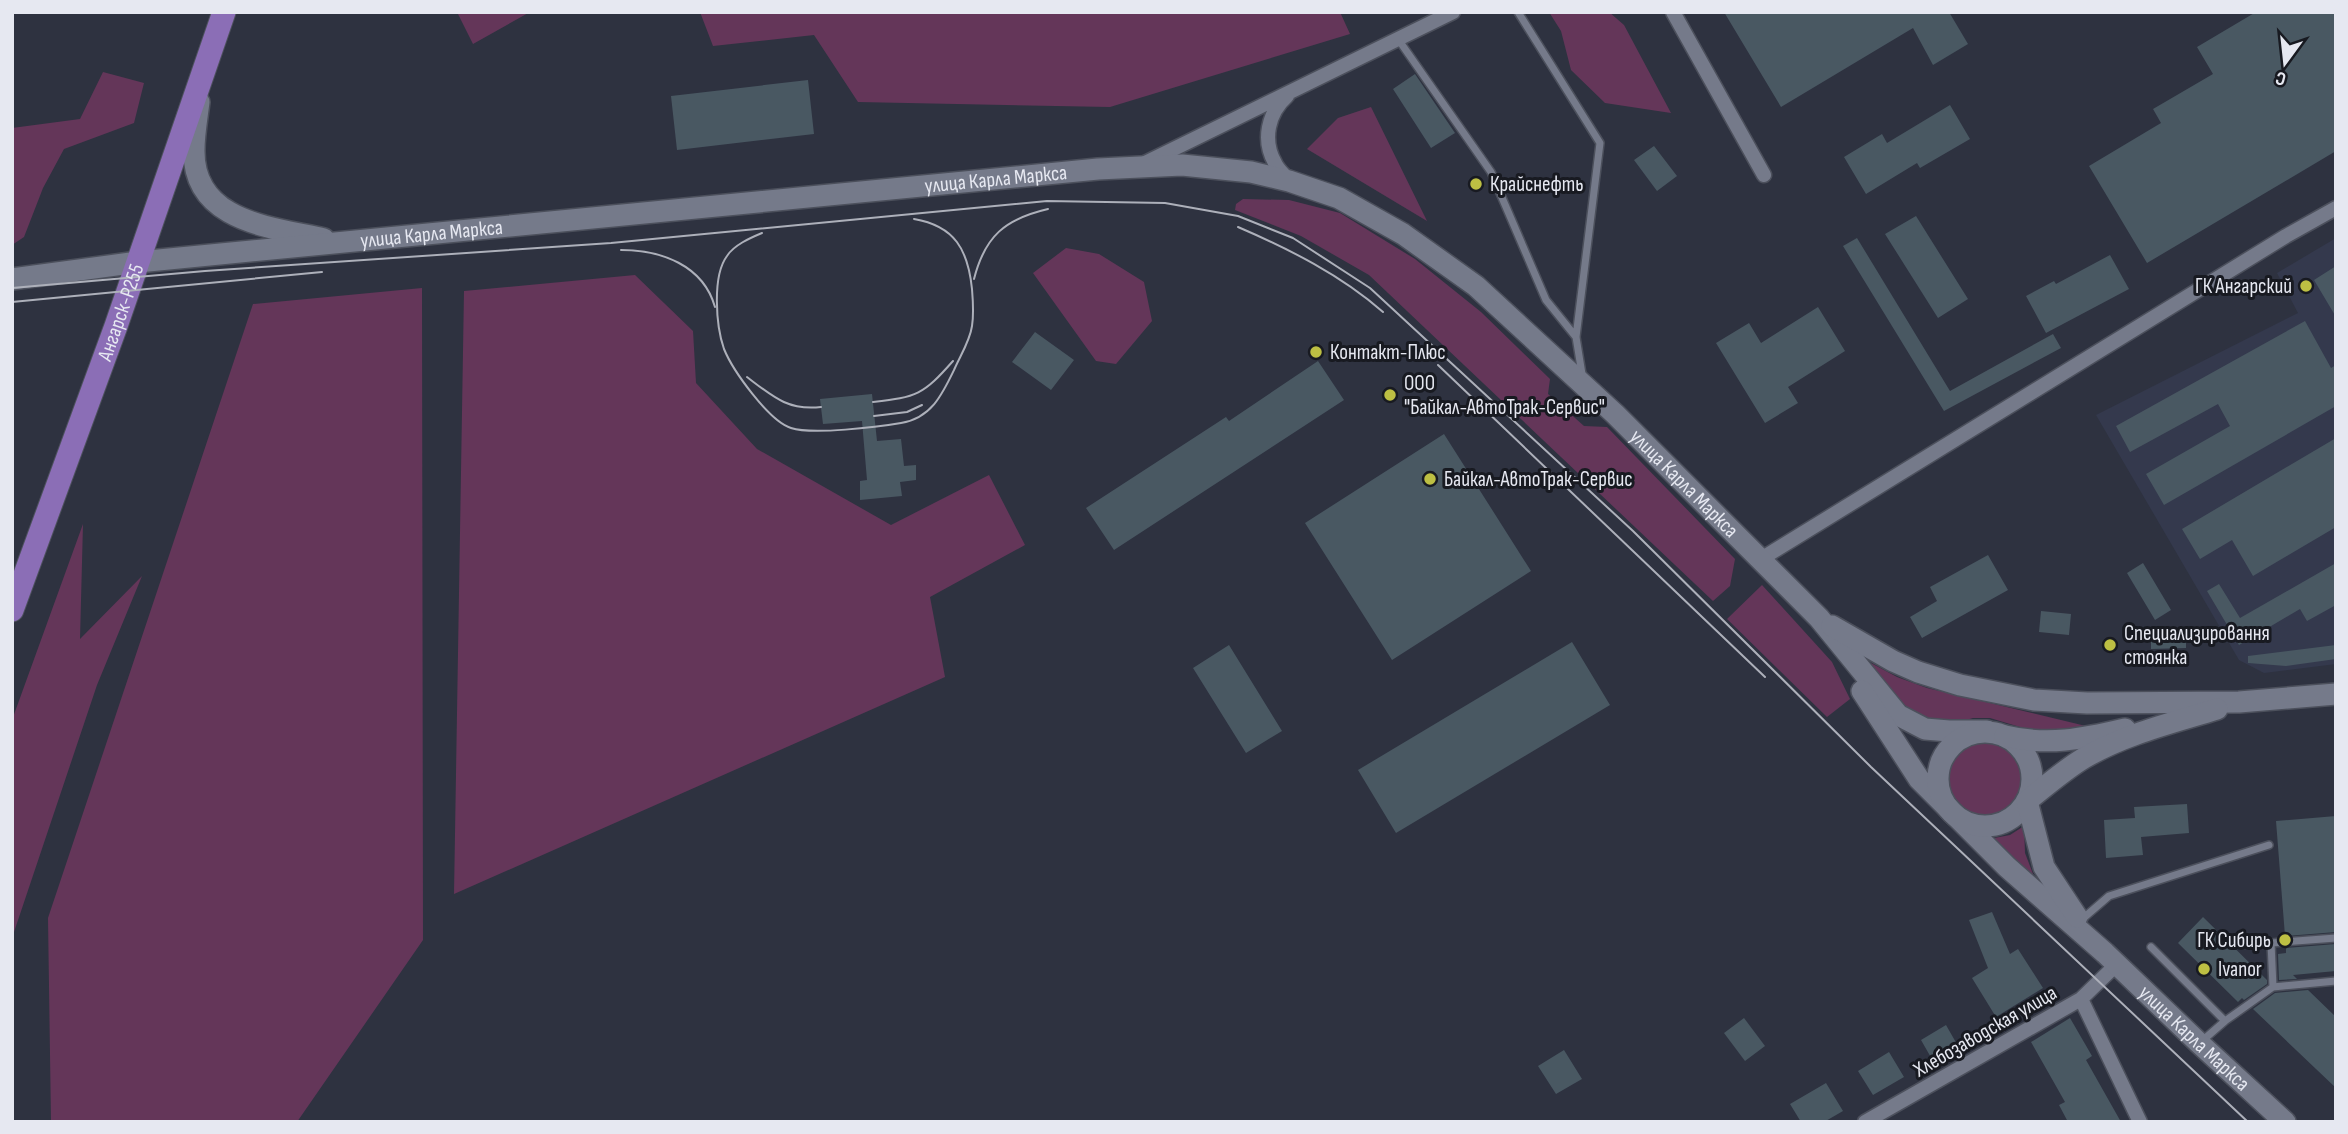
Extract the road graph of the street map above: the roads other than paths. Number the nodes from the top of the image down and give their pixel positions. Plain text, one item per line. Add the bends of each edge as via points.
1 (225, 12) edge
2 (1453, 12) edge
3 (1518, 12) edge
4 (1673, 12) edge
5 (1398, 39) junction
6 (202, 79) junction
7 (1293, 90) junction
8 (1138, 166) junction
9 (1764, 175) dead end
10 (1289, 181) junction
11 (2336, 208) edge
12 (346, 243) junction
13 (138, 262) junction
14 (12, 279) edge
15 (1576, 337) junction
16 (1583, 385) junction
17 (1761, 559) junction
18 (12, 610) edge
19 (1819, 618) junction
20 (2336, 694) edge
21 (2239, 702) junction
22 (1994, 733) junction
23 (2027, 801) junction
24 (1954, 815) junction
25 (2269, 845) dead end
26 (2080, 921) junction
27 (2336, 938) edge
28 (2151, 947) dead end
29 (2111, 959) junction
30 (2336, 981) edge
31 (2273, 987) junction
32 (2081, 999) junction
33 (2225, 1021) junction
34 (2199, 1043) junction
35 (1865, 1122) edge
36 (2140, 1122) edge
37 (2286, 1122) edge

1 - 6 main road, Ангарск-Р255
2 - 5 street
3 - 15 lane via 1600,143
4 - 9 street
5 - 7 street
5 - 15 lane via 1491,172 1546,300
6 - 12 street via 194,151 204,190 232,215 248,222
6 - 13 main road, Ангарск-Р255
7 - 8 street
7 - 10 street via 1271,116 1268,135 1275,164
8 - 10 street, улица Карла Маркса via 1217,167
8 - 12 street, улица Карла Маркса
10 - 16 street, улица Карла Маркса via 1339,198 1403,234 1476,286
11 - 17 street
12 - 13 street, улица Карла Маркса
13 - 14 street, улица Карла Маркса
13 - 18 main road, Ангарск-Р255
15 - 16 lane
16 - 17 street, улица Карла Маркса
17 - 19 street, улица Карла Маркса
19 - 21 street via 1893,662 2003,694 2087,703
19 - 22 street, улица Карла Маркса via 1904,720 1938,730
19 - 24 street, улица Карла Маркса via 1919,779
20 - 21 street
21 - 22 street, улица Карла Маркса via 2080,740 2032,741
21 - 23 street via 2109,746
22 - 23 street via 2012,741 2028,762 2032,775
22 - 24 street via 1962,737 1943,756 1938,769 1939,792
23 - 24 street via 2015,815 1989,826 1970,824
23 - 26 street, улица Карла Маркса via 2048,875
24 - 29 street, улица Карла Маркса
25 - 26 lane via 2109,896
26 - 29 street, улица Карла Маркса
27 - 31 lane via 2271,943
28 - 33 lane
29 - 32 street, Хлебозаводская улица
29 - 34 street, улица Карла Маркса
30 - 31 lane
31 - 33 lane
32 - 35 street, Хлебозаводская улица
32 - 36 street
33 - 34 lane
34 - 37 street, улица Карла Маркса

